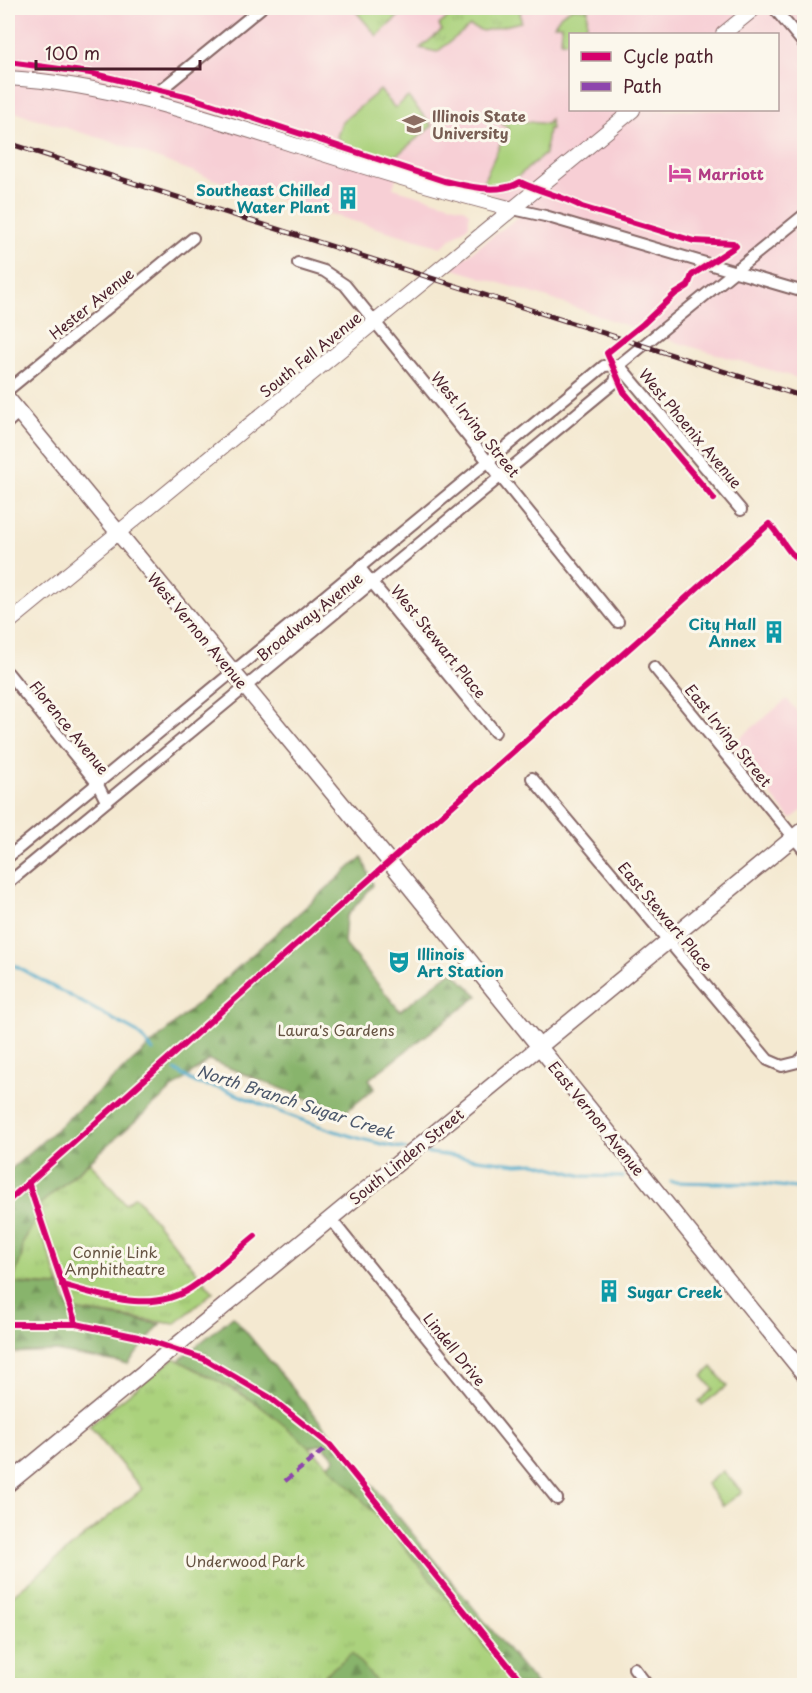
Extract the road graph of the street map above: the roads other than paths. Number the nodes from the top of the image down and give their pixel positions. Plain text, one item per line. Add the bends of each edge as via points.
1 (261, 8) edge
2 (755, 8) edge
3 (774, 8) edge
4 (724, 33) edge
5 (804, 44) edge
6 (8, 78) edge
7 (147, 101) junction
8 (632, 111) edge
9 (513, 209) junction
10 (804, 215) edge
11 (193, 238) dead end
12 (298, 263) dead end
13 (736, 272) junction
14 (804, 292) edge
15 (375, 322) junction
16 (619, 365) junction
17 (8, 390) edge
18 (8, 399) edge
19 (13, 417) edge
20 (489, 462) junction
21 (501, 478) junction
22 (741, 510) dead end
23 (118, 533) junction
24 (360, 568) junction
25 (372, 583) junction
26 (618, 622) dead end
27 (8, 623) edge
28 (654, 667) dead end
29 (233, 672) junction
30 (8, 674) edge
31 (246, 687) junction
32 (495, 732) dead end
33 (532, 778) dead end
34 (97, 783) junction
35 (106, 801) junction
36 (799, 833) edge
37 (804, 850) edge
38 (8, 857) edge
39 (389, 861) joint
40 (8, 883) edge
41 (667, 942) junction
42 (540, 1047) junction
43 (804, 1056) edge
44 (330, 1218) junction
45 (804, 1374) edge
46 (8, 1484) edge
47 (557, 1499) dead end
48 (634, 1668) dead end
49 (804, 1682) edge
50 (648, 1686) edge
51 (801, 1686) edge

1 - 7 street
2 - 4 street
3 - 5 street
6 - 7 street via 60,83
7 - 9 street via 436,190
8 - 9 street, South Fell Avenue
9 - 13 street
9 - 15 street, South Fell Avenue
10 - 13 street, Broadway Avenue
11 - 17 street, Hester Avenue
12 - 15 street, West Irving Street via 336,278
13 - 14 street
13 - 16 street, Broadway Avenue
15 - 20 street, West Irving Street
15 - 23 street, South Fell Avenue
16 - 20 street, Broadway Avenue via 604,366
16 - 21 street, Broadway Avenue via 615,382
16 - 22 street, West Phoenix Avenue
18 - 19 main road, West Vernon Avenue
19 - 23 main road, West Vernon Avenue
20 - 21 street, West Irving Street
20 - 24 street, Broadway Avenue
21 - 25 street, Broadway Avenue
21 - 26 street, West Irving Street
23 - 27 street, South Fell Avenue
23 - 29 main road, West Vernon Avenue
24 - 25 street, West Stewart Place
24 - 29 street, Broadway Avenue
25 - 31 street, Broadway Avenue
25 - 32 street, West Stewart Place
28 - 36 street, East Irving Street
29 - 31 main road, West Vernon Avenue
29 - 34 street, Broadway Avenue
30 - 34 street, Florence Avenue
31 - 35 street, Broadway Avenue
31 - 39 main road, West Vernon Avenue
33 - 41 street, East Stewart Place
34 - 35 street, Florence Avenue
34 - 38 street, Broadway Avenue
35 - 40 street, Broadway Avenue
36 - 37 street, East Irving Street
36 - 41 main road, South Linden Street
39 - 42 main road, East Vernon Avenue
41 - 42 main road, South Linden Street
41 - 43 street, East Stewart Place via 768,1060 782,1066
42 - 44 main road, South Linden Street
42 - 45 main road, East Vernon Avenue
44 - 46 main road, South Linden Street
44 - 47 street, Lindell Drive
48 - 50 street
49 - 51 street

